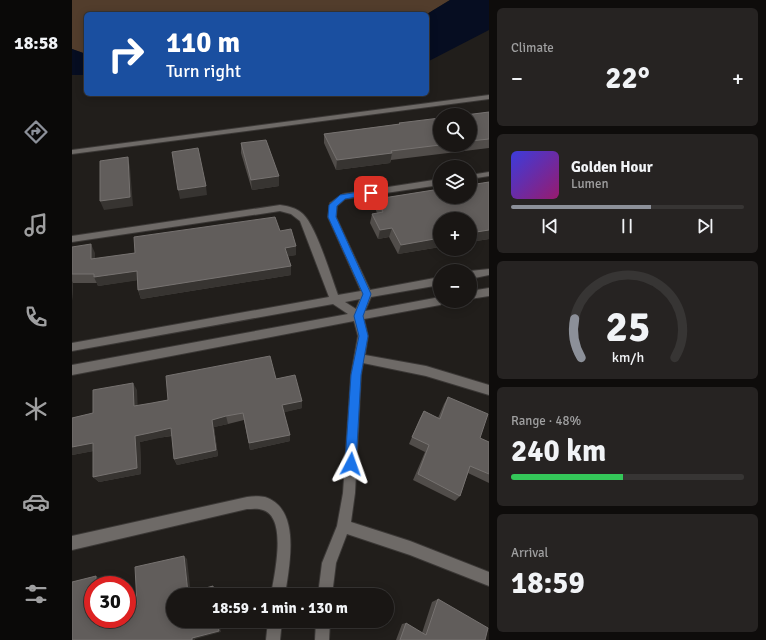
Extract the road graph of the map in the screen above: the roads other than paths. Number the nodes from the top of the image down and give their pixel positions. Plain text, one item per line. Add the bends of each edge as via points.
1 (489, 98) edge
2 (72, 152) edge
3 (489, 174) edge
4 (477, 176) edge
5 (433, 183) edge
6 (72, 239) edge
7 (489, 272) edge
8 (477, 274) edge
9 (433, 282) edge
10 (489, 292) edge
11 (367, 294) junction
12 (477, 294) edge
13 (335, 300) junction
14 (433, 302) edge
15 (358, 316) junction
16 (72, 347) edge
17 (359, 358) junction
18 (72, 370) edge
19 (489, 390) edge
20 (344, 526) junction
21 (72, 543) edge
22 (489, 579) edge
23 (279, 588) edge
24 (326, 588) edge
25 (274, 628) edge
26 (323, 628) edge
27 (273, 640) edge
28 (322, 640) edge

1 - 2 street
3 - 4 street
5 - 11 street via 343,197 333,205 332,217
6 - 13 street via 280,208 293,210 302,217 308,228
7 - 8 street
9 - 11 street
10 - 12 street
11 - 13 street
11 - 15 street
13 - 15 street
13 - 16 street
14 - 15 street
15 - 17 street via 363,336
15 - 18 street
17 - 19 street via 426,371
17 - 20 street via 349,493
20 - 22 street
20 - 24 street via 330,563
21 - 23 street via 247,503 265,504 279,514 285,534
25 - 27 street
26 - 28 street

